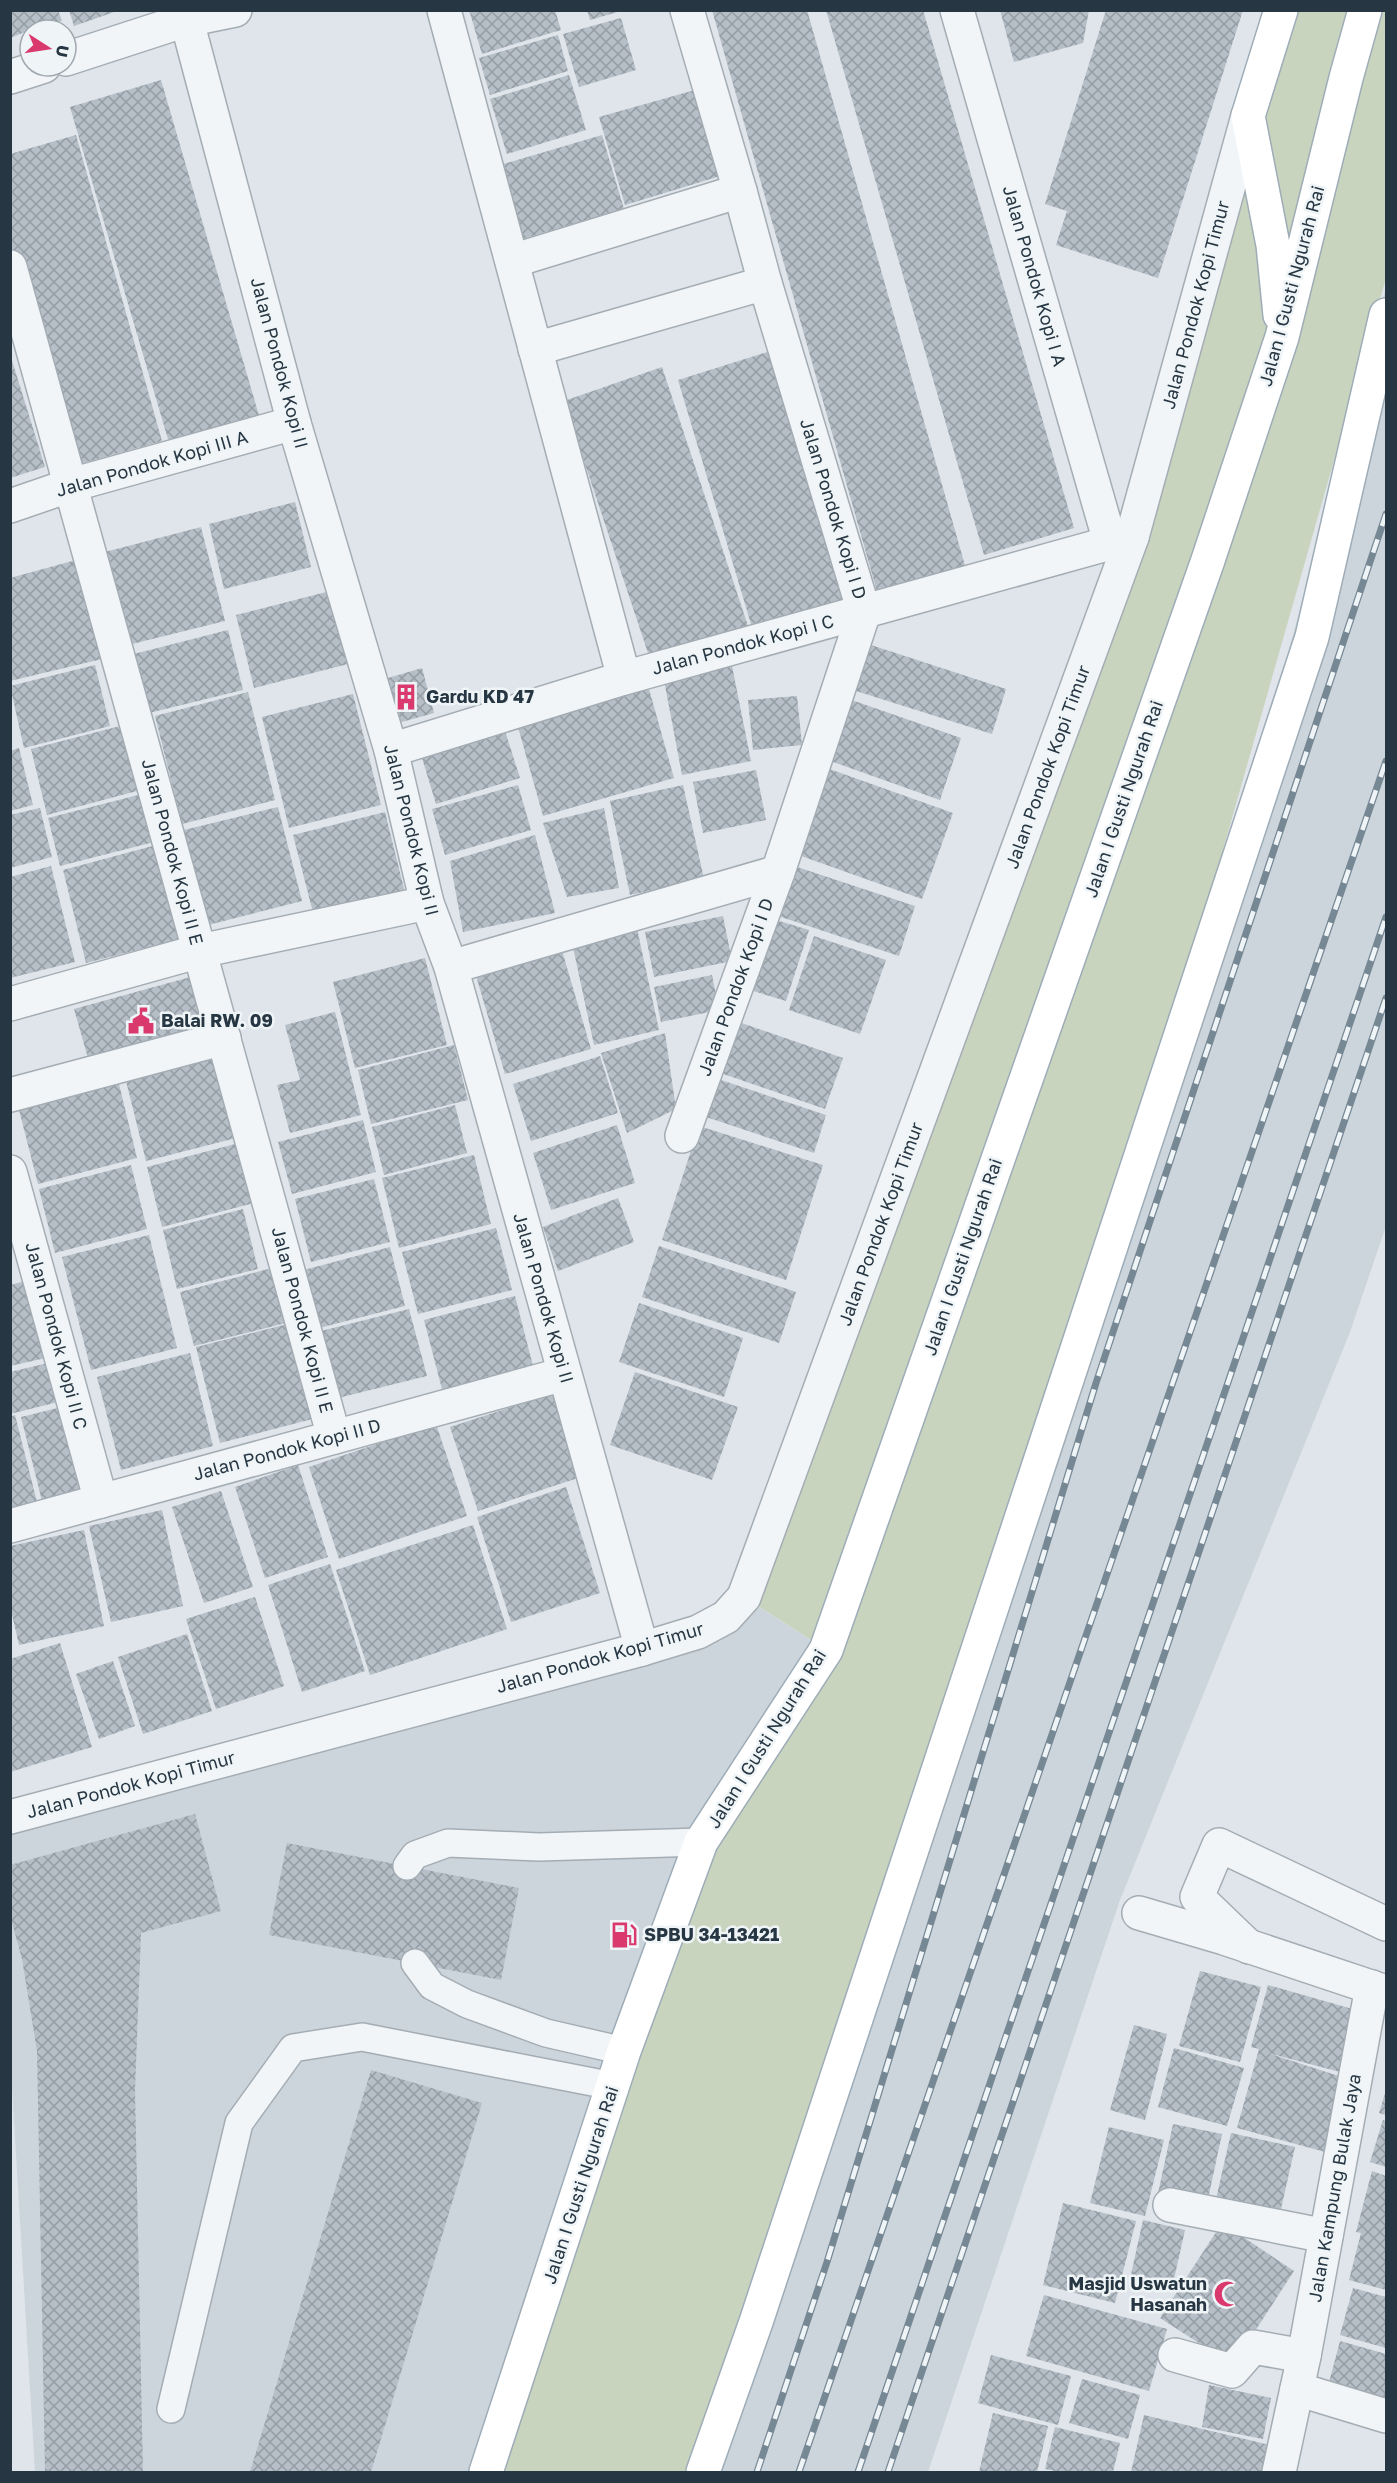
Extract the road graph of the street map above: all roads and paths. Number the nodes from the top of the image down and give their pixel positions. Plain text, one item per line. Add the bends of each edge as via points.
1 (235, 10) edge
2 (444, 10) edge
3 (687, 10) edge
4 (957, 10) edge
5 (1281, 10) edge
6 (1365, 10) edge
7 (185, 15) edge
8 (78, 55) edge
9 (1248, 116) junction
10 (740, 191) junction
11 (512, 261) junction
12 (10, 267) edge
13 (765, 283) junction
14 (1386, 315) edge
15 (1282, 337) junction
16 (535, 349) junction
17 (294, 423) junction
18 (71, 486) junction
19 (10, 506) edge
20 (1121, 540) junction
21 (864, 612) junction
22 (624, 678) junction
23 (391, 750) junction
24 (777, 872) junction
25 (427, 903) junction
26 (200, 951) junction
27 (451, 967) junction
28 (10, 1004) edge
29 (224, 1038) junction
30 (10, 1095) edge
31 (682, 1136) dead end
32 (10, 1172) edge
33 (564, 1374) junction
34 (334, 1437) junction
35 (101, 1501) junction
36 (10, 1526) edge
37 (642, 1649) junction
38 (10, 1817) edge
39 (701, 1842) junction
40 (407, 1866) dead end
41 (1139, 1913) dead end
42 (1386, 1924) edge
43 (1249, 1947) junction
44 (415, 1963) dead end
45 (1379, 1990) edge
46 (624, 2051) junction
47 (613, 2086) junction
48 (1170, 2205) dead end
49 (1326, 2236) junction
50 (1175, 2355) dead end
51 (1304, 2356) junction
52 (1297, 2389) junction
53 (171, 2409) dead end
54 (1386, 2416) edge
55 (486, 2472) edge
56 (703, 2472) edge
57 (1279, 2472) edge

1 - 7 street
2 - 11 street
3 - 10 street, Jalan Pondok Kopi I D
4 - 20 street, Jalan Pondok Kopi I A
5 - 9 main road
6 - 15 main road, Jalan I Gusti Ngurah Rai
7 - 8 street
7 - 17 street, Jalan Pondok Kopi II
9 - 15 main road via 1273,245
9 - 20 street, Jalan Pondok Kopi Timur
10 - 11 street
10 - 13 street, Jalan Pondok Kopi I D
11 - 16 street
12 - 18 street, Jalan Pondok Kopi II E
13 - 16 street
13 - 21 street, Jalan Pondok Kopi I D
14 - 56 main road via 1312,637 764,2300
15 - 39 main road, Jalan I Gusti Ngurah Rai via 826,1650
16 - 22 street
17 - 18 street, Jalan Pondok Kopi III A
17 - 23 street, Jalan Pondok Kopi II
18 - 19 street, Jalan Pondok Kopi III A
18 - 26 street, Jalan Pondok Kopi II E
20 - 21 street, Jalan Pondok Kopi I C
20 - 37 street, Jalan Pondok Kopi Timur via 744,1597 726,1617 698,1632
21 - 22 street, Jalan Pondok Kopi I C
21 - 24 street, Jalan Pondok Kopi I D
22 - 23 street, Jalan Pondok Kopi I C
23 - 25 street, Jalan Pondok Kopi II
24 - 27 street
24 - 31 street, Jalan Pondok Kopi I D
25 - 26 street
25 - 27 street, Jalan Pondok Kopi II
26 - 28 street
26 - 29 street, Jalan Pondok Kopi II E
27 - 33 street, Jalan Pondok Kopi II
29 - 30 street
29 - 34 street, Jalan Pondok Kopi II E
32 - 35 street, Jalan Pondok Kopi II C
33 - 34 street, Jalan Pondok Kopi II D
33 - 37 street, Jalan Pondok Kopi II
34 - 35 street, Jalan Pondok Kopi II D
35 - 36 street, Jalan Pondok Kopi II D
37 - 38 street, Jalan Pondok Kopi Timur
39 - 40 lane via 539,1847 448,1843 415,1855
39 - 46 main road, Jalan I Gusti Ngurah Rai
41 - 43 street
42 - 43 street via 1219,1845 1197,1897
43 - 45 street
44 - 46 lane via 432,1986 467,2004 546,2033
45 - 49 street, Jalan Kampung Bulak Jaya
46 - 47 main road, Jalan I Gusti Ngurah Rai
47 - 53 lane via 362,2037 293,2048 239,2123
47 - 55 main road, Jalan I Gusti Ngurah Rai
48 - 49 street
49 - 51 street, Jalan Kampung Bulak Jaya
50 - 51 street via 1232,2371 1253,2347
51 - 52 street, Jalan Kampung Bulak Jaya
52 - 54 street
52 - 57 street, Jalan Kampung Bulak Jaya

